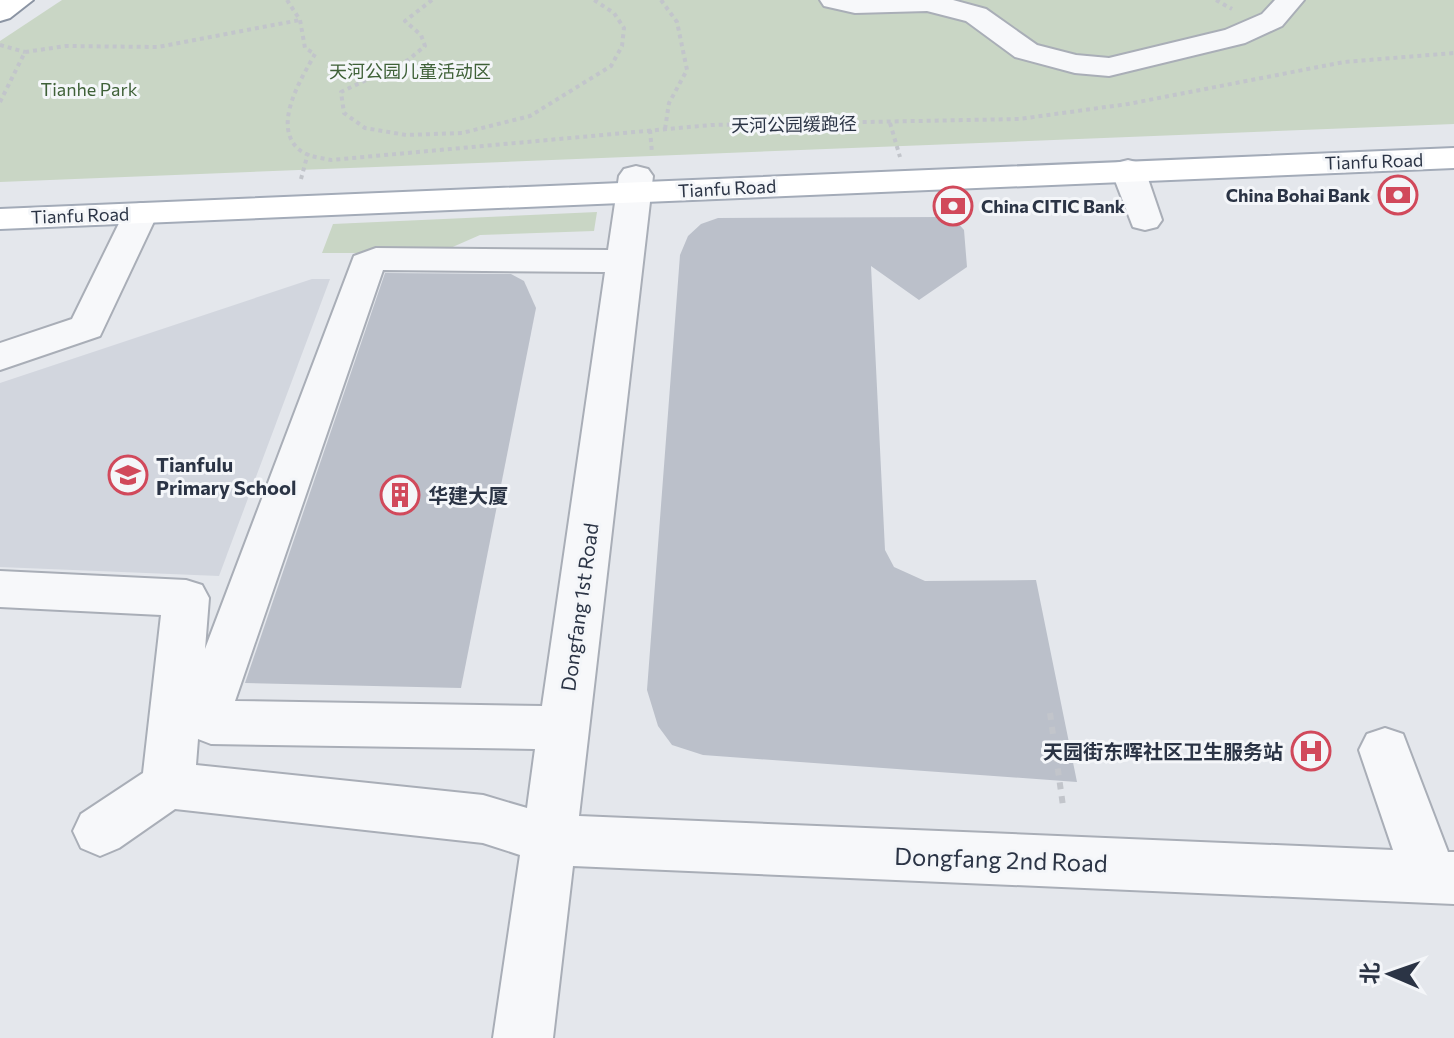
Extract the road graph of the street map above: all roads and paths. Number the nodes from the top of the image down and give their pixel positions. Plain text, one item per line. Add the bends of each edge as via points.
1 (19, 0) edge
2 (287, 0) edge
3 (432, 0) edge
4 (606, 0) edge
5 (661, 0) edge
6 (834, 0) edge
7 (1290, 0) edge
8 (596, 1) edge
9 (0, 12) edge
10 (300, 20) junction
11 (0, 45) edge
12 (25, 52) junction
13 (1454, 53) edge
14 (0, 102) edge
15 (890, 123) junction
16 (665, 129) junction
17 (895, 140) dead end
18 (1454, 142) edge
19 (308, 153) junction
20 (1454, 158) edge
21 (1128, 170) junction
22 (635, 184) junction
23 (298, 190) junction
24 (0, 203) edge
25 (141, 213) junction
26 (0, 219) edge
27 (1145, 220) dead end
28 (625, 261) junction
29 (0, 357) edge
30 (0, 589) edge
31 (1050, 713) dead end
32 (563, 728) junction
33 (1385, 750) dead end
34 (168, 785) junction
35 (1063, 806) dead end
36 (100, 831) dead end
37 (549, 840) junction
38 (1442, 878) edge
39 (523, 1038) edge

1 - 9 main road
2 - 10 path
3 - 8 path via 405,21 425,46 414,59 360,79 341,92 344,113 365,128 406,135 462,133 530,116 611,66 624,28
4 - 8 path
5 - 16 path via 677,22 687,70 669,103
6 - 7 street via 928,2 976,15 1026,51 1109,67 1235,37 1272,20
10 - 12 path via 158,47 66,46
10 - 19 path via 305,48 315,54 288,108 291,137
11 - 12 path
12 - 14 path
13 - 15 path, 天河公园缓跑径 via 1406,53 1324,64 1103,109 1019,119
15 - 16 path, 天河公园缓跑径
15 - 17 path
16 - 19 path, 天河公园缓跑径 via 331,160
18 - 22 main road, Tianfu Road
19 - 23 path
20 - 21 main road, Tianfu Road
21 - 22 main road, Tianfu Road
21 - 27 street
22 - 23 main road, Tianfu Road
22 - 25 main road, Tianfu Road
22 - 28 street, Dongfang 1st Road
23 - 24 main road, Tianfu Road
25 - 26 main road, Tianfu Road
25 - 29 street via 87,327
28 - 32 street, Dongfang 1st Road
28 - 32 street via 376,259 367,264 209,705 211,722
30 - 34 street via 186,598
31 - 35 path
32 - 37 street, Dongfang 1st Road
33 - 38 street
34 - 36 street
34 - 37 street, Dongfang 2nd Road via 483,819
37 - 38 street, Dongfang 2nd Road
37 - 39 street, Dongfang 1st Road

